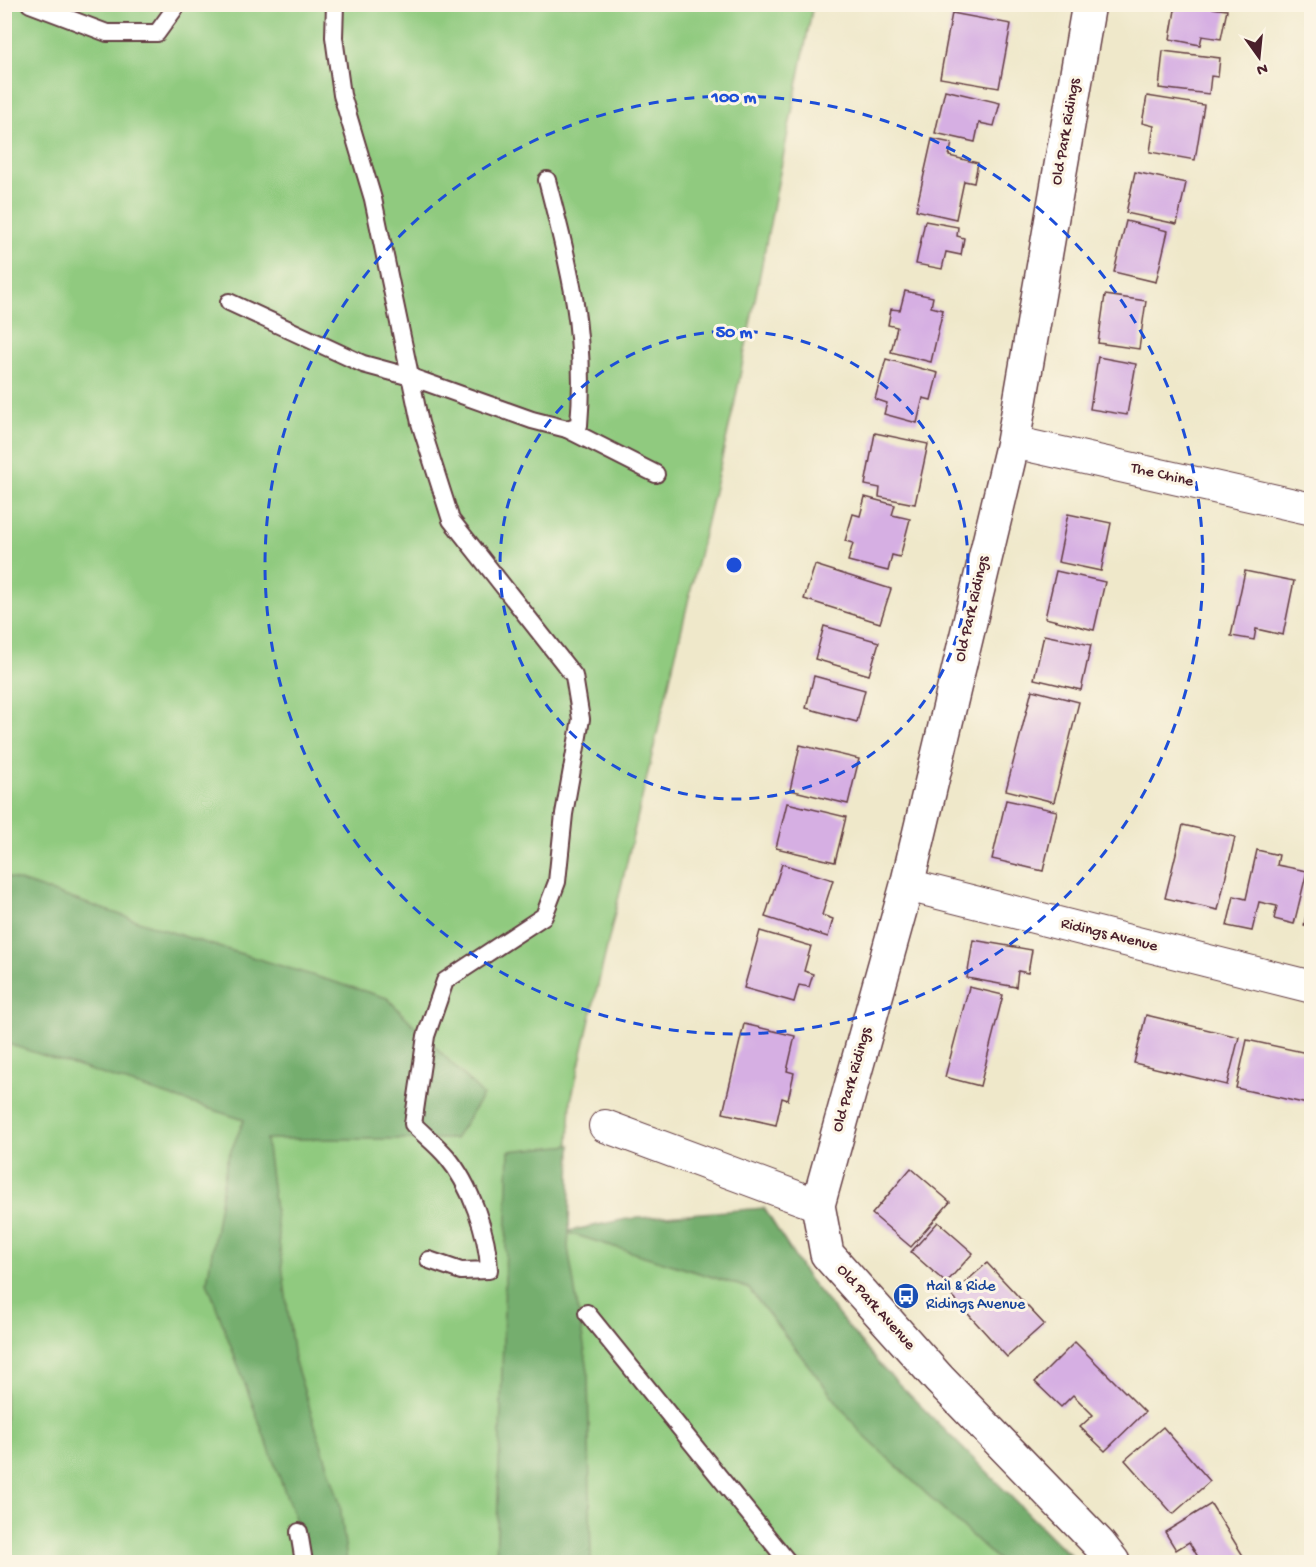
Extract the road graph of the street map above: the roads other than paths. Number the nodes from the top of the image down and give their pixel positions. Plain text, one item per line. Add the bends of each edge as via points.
1 (30, 4) edge
2 (178, 4) edge
3 (335, 4) edge
4 (1089, 4) edge
5 (547, 180) dead end
6 (229, 302) dead end
7 (411, 377) junction
8 (567, 429) junction
9 (1014, 442) junction
10 (656, 474) dead end
11 (1311, 509) edge
12 (907, 885) junction
13 (1311, 987) edge
14 (605, 1126) dead end
15 (818, 1205) junction
16 (429, 1260) dead end
17 (587, 1312) dead end
18 (299, 1532) dead end
19 (304, 1563) edge
20 (788, 1563) edge
21 (1113, 1563) edge

1 - 2 lane via 108,33 157,33
3 - 7 lane via 334,38 342,95 374,199
4 - 9 street, Old Park Ridings
5 - 8 lane via 574,290 582,345 579,425
6 - 7 lane via 363,364
7 - 8 lane via 499,410
7 - 16 lane via 420,423 451,519 574,676 581,719 557,882 544,916 445,981 426,1036 414,1124 448,1158 473,1203 484,1236 489,1270 461,1271
8 - 10 lane
9 - 11 street, The Chine
9 - 12 street, Old Park Ridings
12 - 13 street, Ridings Avenue
12 - 15 street, Old Park Ridings
14 - 15 street
15 - 21 street, Old Park Avenue via 826,1254
17 - 20 lane
18 - 19 lane

